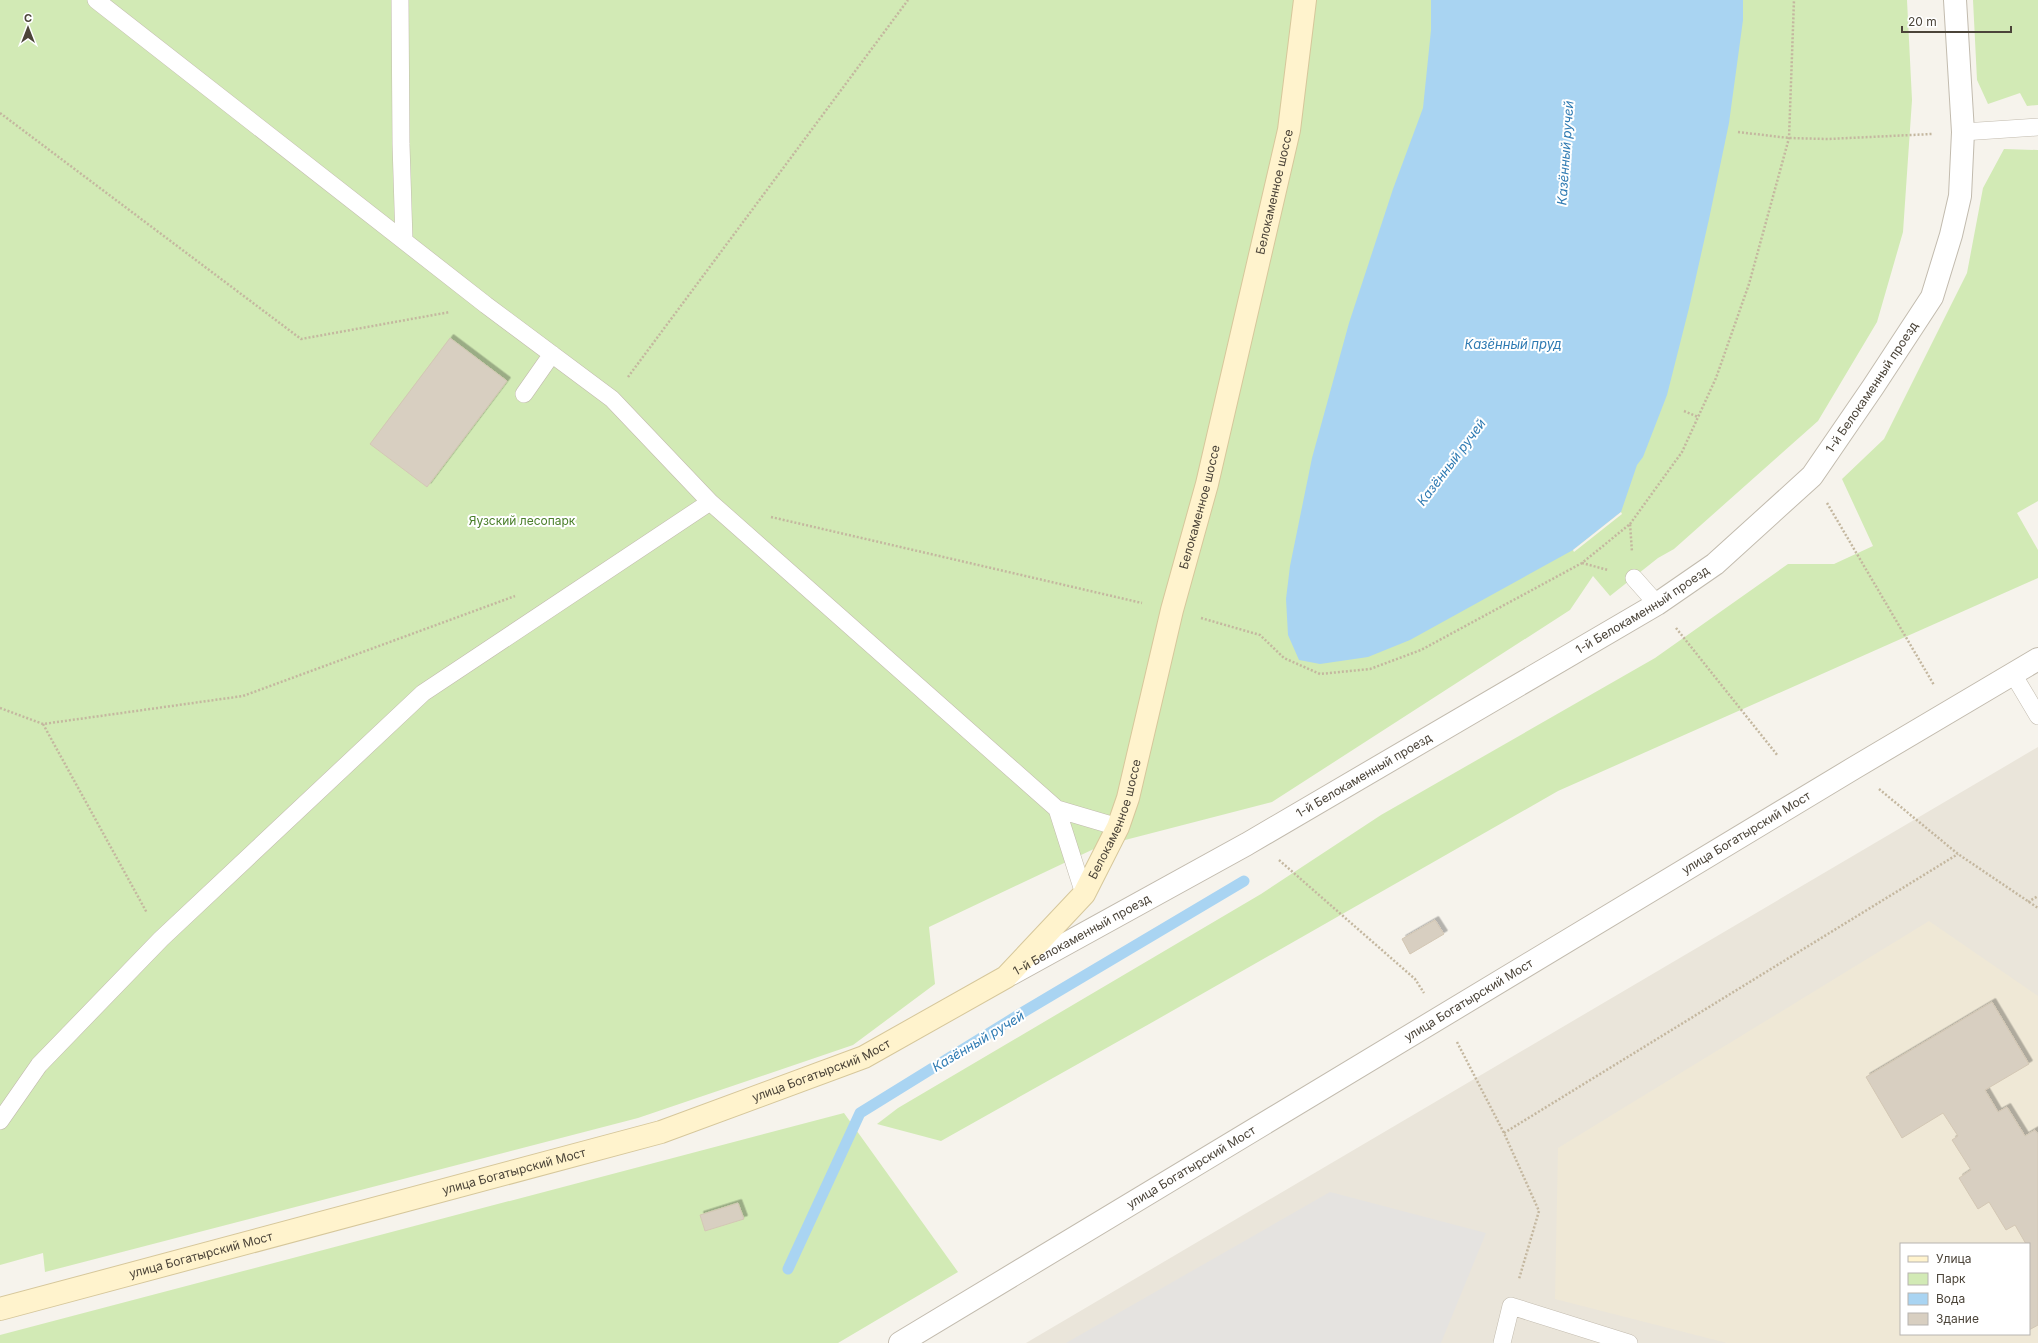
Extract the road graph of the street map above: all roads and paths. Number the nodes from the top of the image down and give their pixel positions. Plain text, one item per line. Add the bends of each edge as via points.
1 (96, 0) edge
2 (400, 0) edge
3 (908, 0) edge
4 (1305, 0) edge
5 (1794, 0) edge
6 (1955, 0) edge
7 (0, 113) edge
8 (2038, 127) edge
9 (1738, 132) dead end
10 (1963, 132) junction
11 (1909, 135) dead end
12 (1789, 138) junction
13 (404, 240) junction
14 (486, 305) junction
15 (552, 354) junction
16 (524, 394) dead end
17 (612, 399) junction
18 (1684, 412) dead end
19 (1698, 417) junction
20 (1812, 476) junction
21 (710, 502) junction
22 (764, 515) dead end
23 (1630, 524) junction
24 (1582, 562) junction
25 (1634, 578) junction
26 (518, 595) dead end
27 (1657, 604) junction
28 (1172, 610) junction
29 (1224, 624) dead end
30 (2038, 659) edge
31 (2013, 674) junction
32 (0, 708) edge
33 (1948, 711) junction
34 (2038, 716) edge
35 (43, 724) junction
36 (1778, 756) dead end
37 (1854, 768) junction
38 (1057, 809) junction
39 (1118, 827) junction
40 (1255, 839) junction
41 (1958, 854) junction
42 (1084, 894) junction
43 (2038, 896) edge
44 (2028, 902) junction
45 (2038, 908) edge
46 (161, 939) junction
47 (1006, 977) junction
48 (1415, 979) dead end
49 (1464, 1053) dead end
50 (0, 1121) edge
51 (1504, 1133) junction
52 (1510, 1306) junction
53 (0, 1309) edge
54 (900, 1343) edge
55 (1502, 1343) edge
56 (1629, 1343) edge

1 - 13 lane
2 - 13 lane
3 - 17 path
4 - 28 street, Белокаменное шоссе via 1289,130 1207,484
5 - 12 path
6 - 10 street, 1-й Белокаменный проезд
7 - 14 path via 301,339
8 - 10 lane
9 - 12 path
10 - 20 street, 1-й Белокаменный проезд via 1960,196 1932,297
11 - 12 path
12 - 19 path via 1749,284 1716,378
13 - 14 lane
14 - 15 lane
15 - 16 lane
15 - 17 lane
17 - 21 lane
18 - 19 path
19 - 23 path via 1682,452
20 - 27 street, 1-й Белокаменный проезд via 1715,564
20 - 33 path
21 - 38 lane
21 - 46 lane via 423,693
22 - 28 path
23 - 24 path
23 - 25 path
24 - 25 path
24 - 29 path via 1421,650 1370,669 1320,674 1284,658 1260,635
25 - 27 lane
26 - 35 path via 243,696
27 - 36 path
27 - 40 street, 1-й Белокаменный проезд
28 - 39 street, Белокаменное шоссе via 1128,798
30 - 31 street, улица Богатырский Мост
31 - 33 street, улица Богатырский Мост
31 - 34 lane
32 - 35 path
33 - 37 street, улица Богатырский Мост
35 - 46 path
37 - 41 path
37 - 54 street, улица Богатырский Мост
38 - 39 lane
38 - 42 lane
39 - 42 street, Белокаменное шоссе
40 - 47 street, 1-й Белокаменный проезд
40 - 48 path
41 - 44 path
41 - 51 path
42 - 47 street, Белокаменное шоссе
43 - 44 path
44 - 45 path
46 - 50 lane via 39,1065
47 - 53 street, улица Богатырский Мост via 864,1058 660,1132
49 - 51 path
51 - 52 path via 1539,1211
52 - 55 lane
52 - 56 lane

